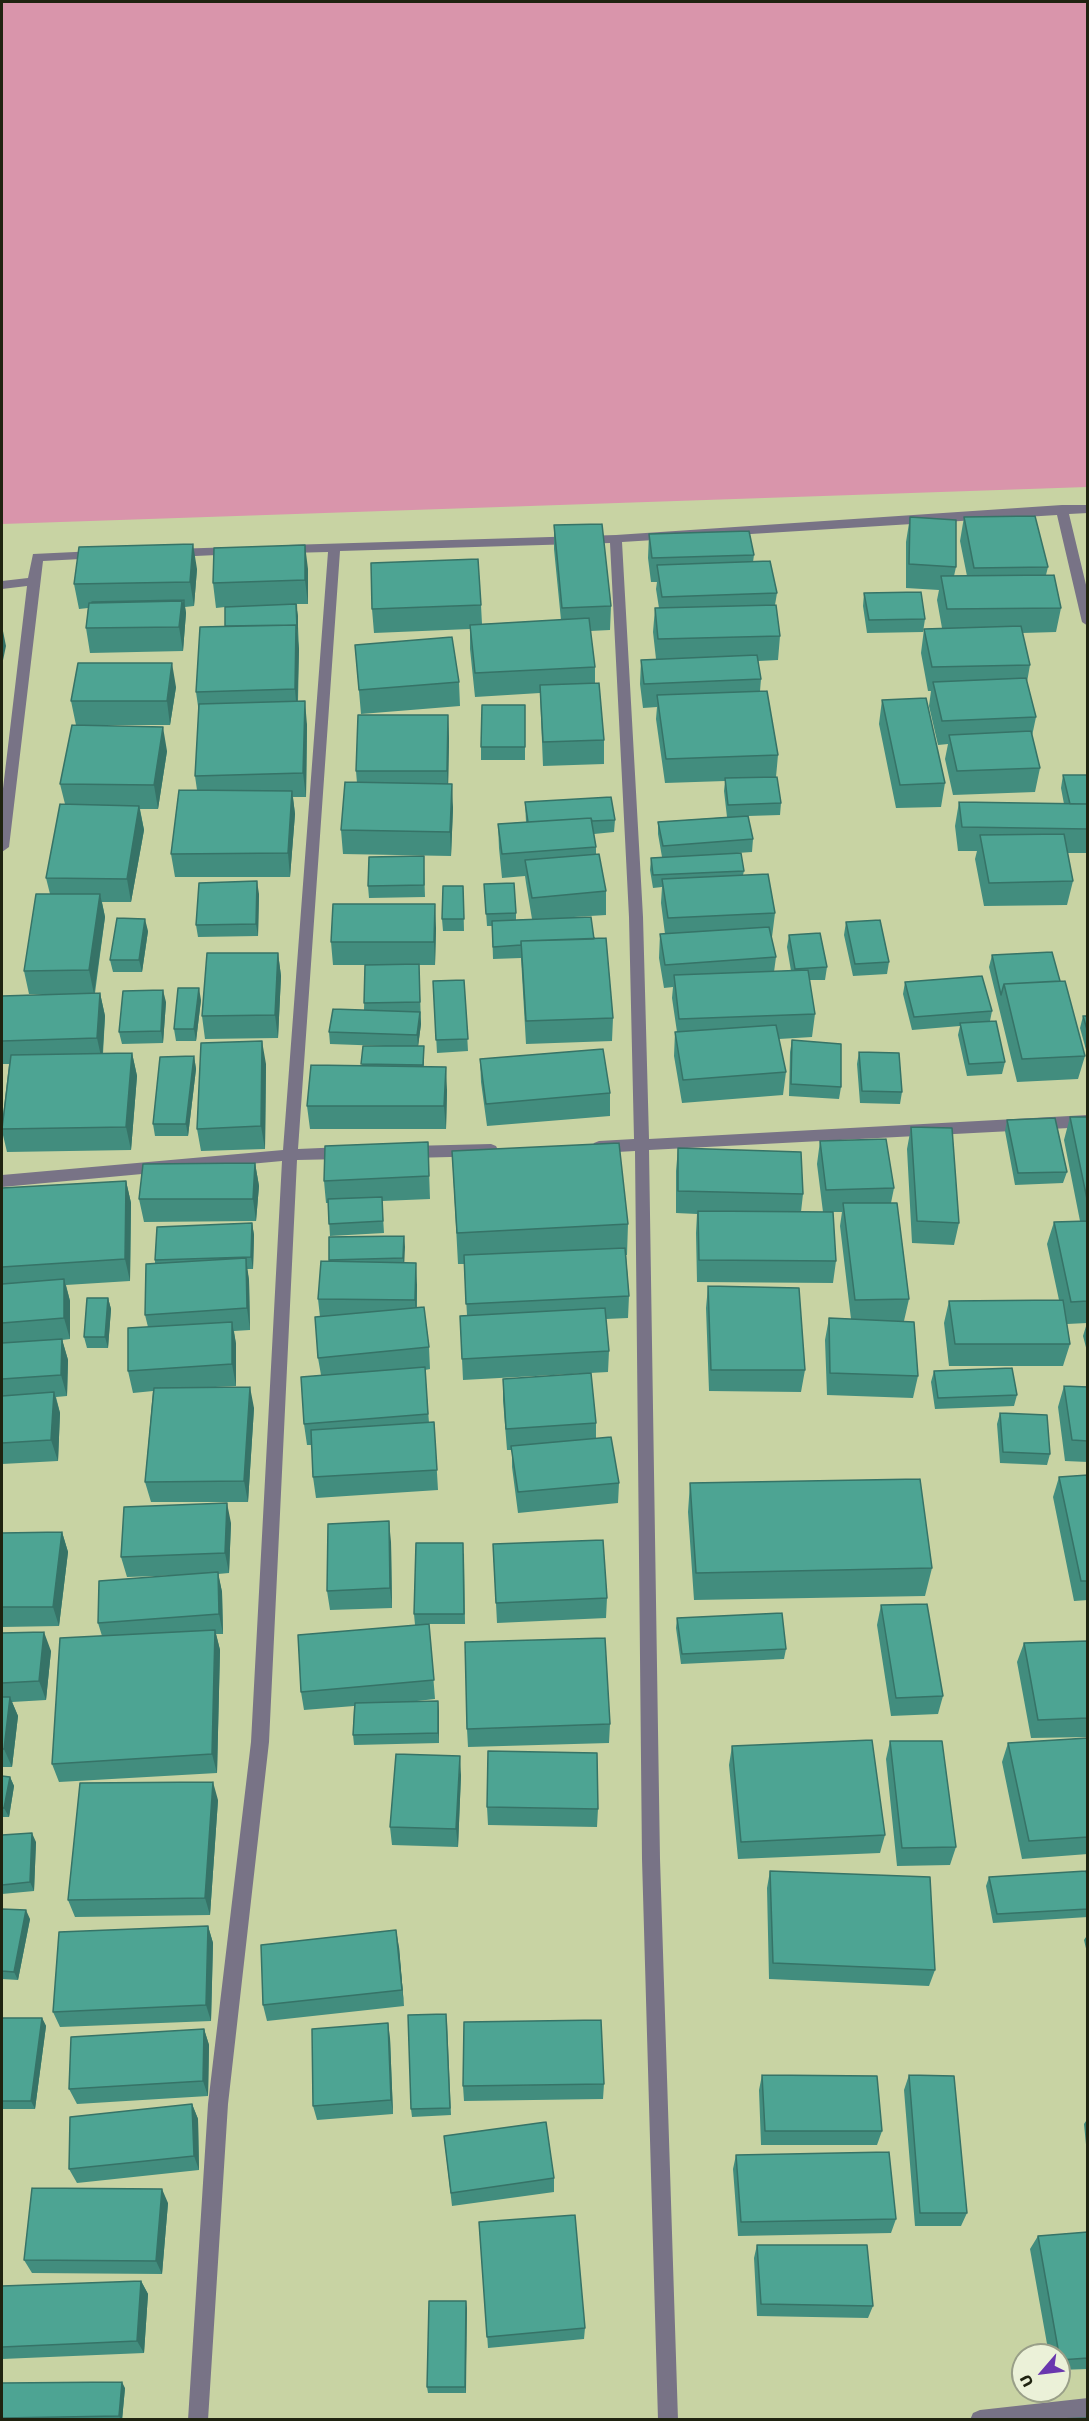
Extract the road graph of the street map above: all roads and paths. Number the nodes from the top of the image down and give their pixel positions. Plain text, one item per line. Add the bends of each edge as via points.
1 (1062, 509) junction
2 (1088, 509) edge
3 (616, 538) junction
4 (334, 548) junction
5 (251, 550) edge
6 (275, 550) edge
7 (156, 554) edge
8 (108, 555) edge
9 (34, 581) junction
10 (2, 585) edge
11 (1088, 622) edge
12 (2, 847) edge
13 (1088, 1121) edge
14 (642, 1146) junction
15 (583, 1148) edge
16 (501, 1150) edge
17 (395, 1152) edge
18 (360, 1153) edge
19 (290, 1155) junction
20 (2, 1181) edge
21 (1088, 2408) edge
22 (198, 2420) edge
23 (668, 2420) edge
24 (980, 2420) edge

1 - 2 street
1 - 3 street
1 - 11 street
3 - 4 street
3 - 14 street via 636,917
4 - 6 street
4 - 19 street
5 - 7 street
8 - 9 street via 37,557
9 - 10 street
9 - 12 street
13 - 14 street
14 - 15 street
14 - 23 street via 651,1859
16 - 17 street
18 - 19 street
19 - 20 street
19 - 22 street via 260,1742 218,2104
21 - 24 street

